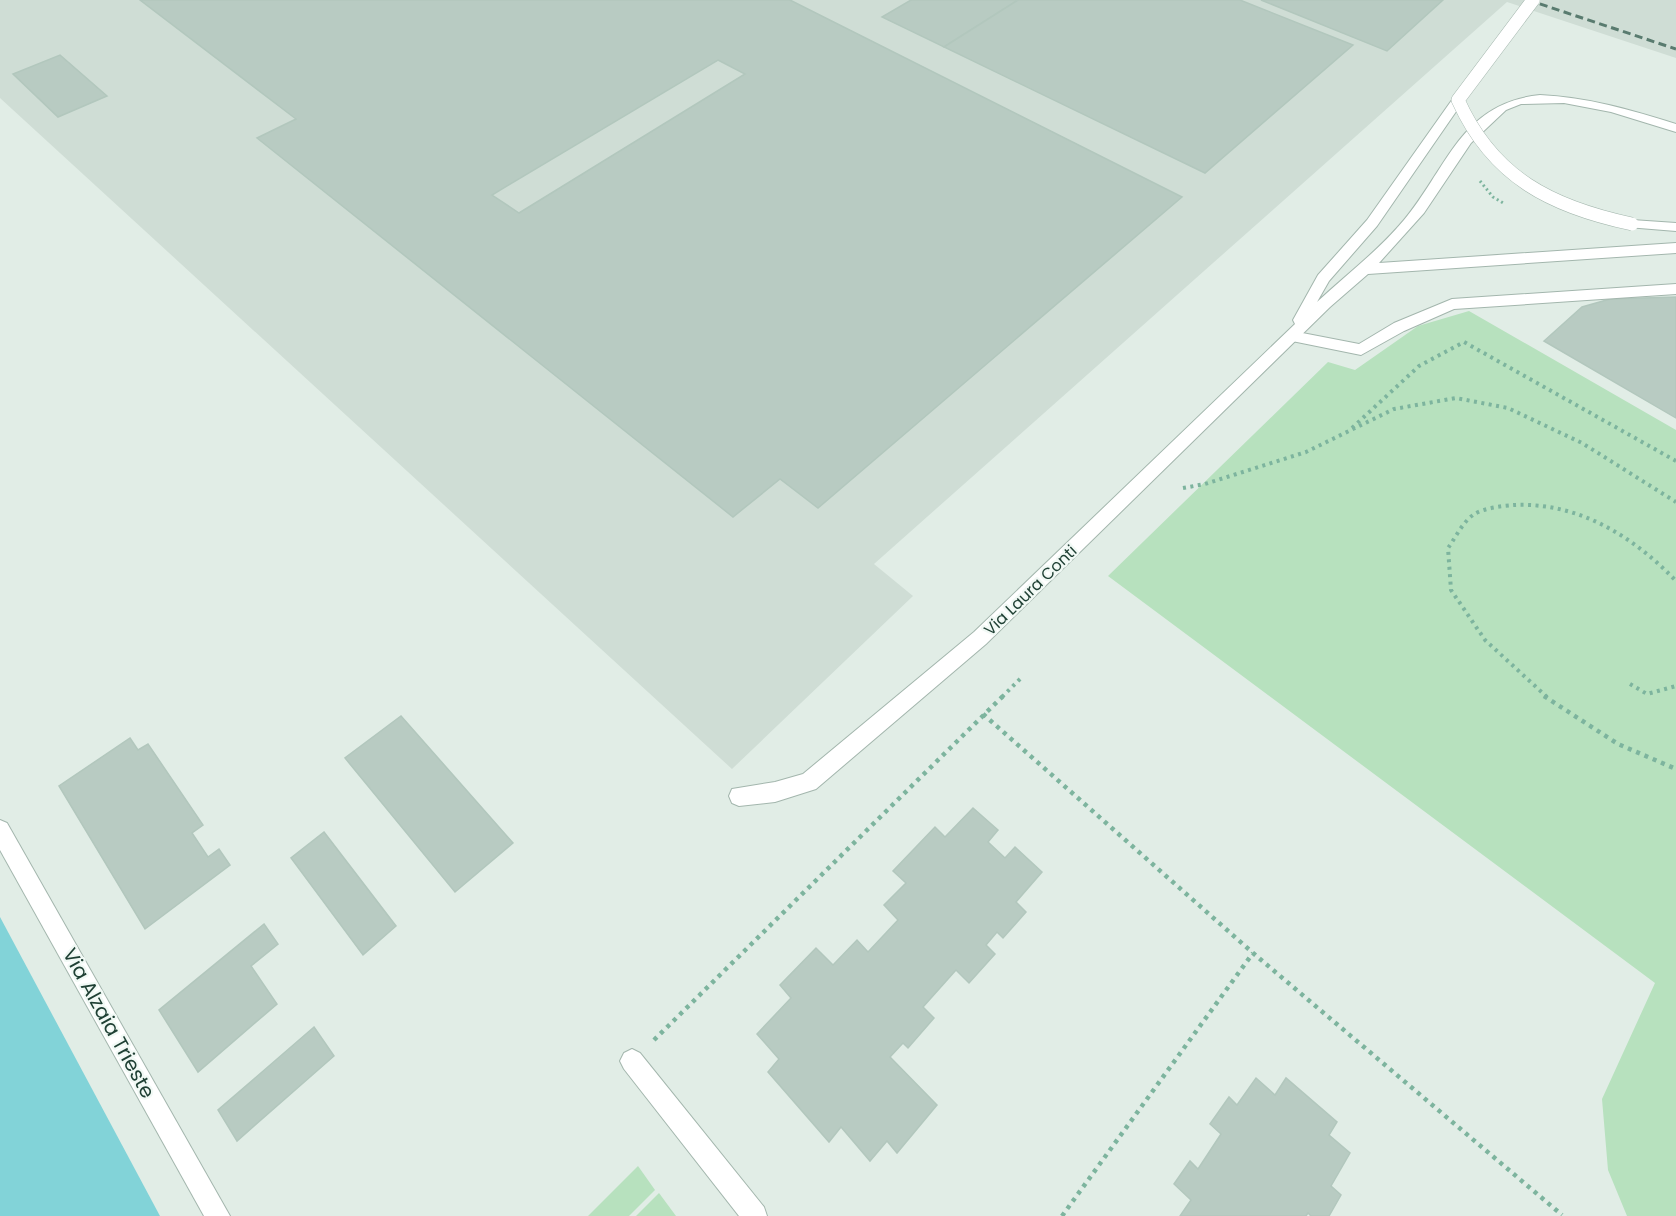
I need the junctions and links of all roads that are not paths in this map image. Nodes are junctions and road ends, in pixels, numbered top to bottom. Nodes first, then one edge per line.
1 (1533, 0) edge
2 (1458, 100) junction
3 (1675, 128) edge
4 (1676, 224) edge
5 (1676, 248) edge
6 (1366, 269) junction
7 (1676, 289) edge
8 (1292, 336) junction
9 (739, 796) dead end
10 (0, 830) edge
11 (632, 1061) road end
12 (218, 1216) edge
13 (755, 1216) edge

1 - 2 street, bridge
2 - 4 street, bridge
2 - 8 street
3 - 6 street, Via Laura Conti
5 - 6 street
6 - 8 street, Via Laura Conti
7 - 8 street
8 - 9 street, Via Laura Conti
10 - 12 street, Via Alzaia Trieste
11 - 13 street

